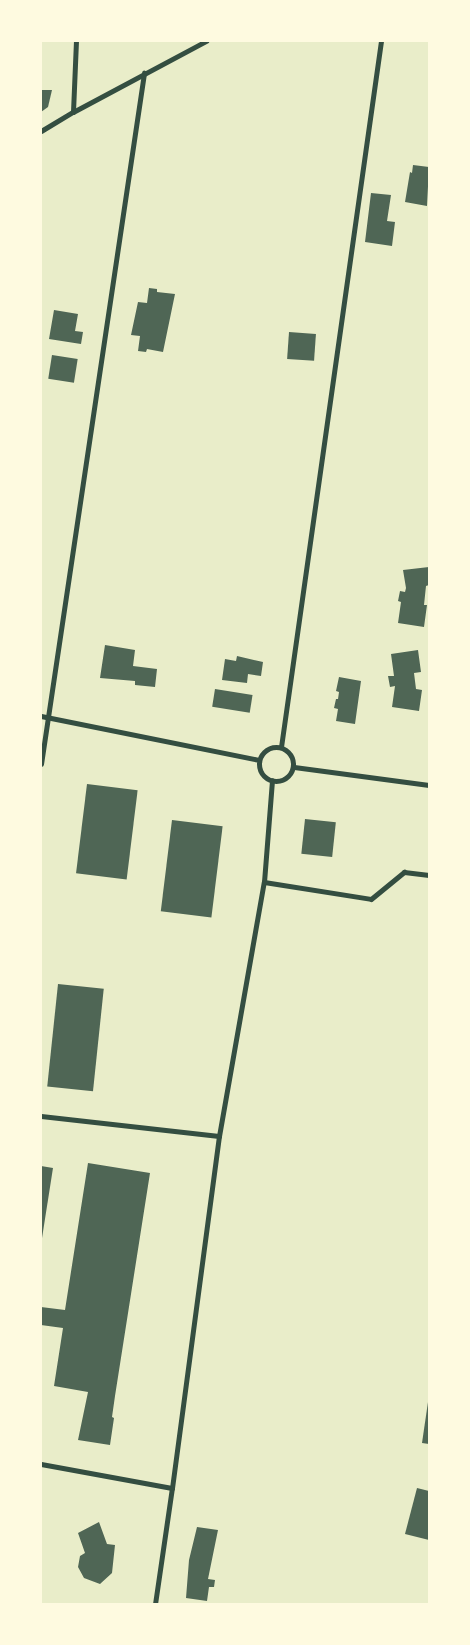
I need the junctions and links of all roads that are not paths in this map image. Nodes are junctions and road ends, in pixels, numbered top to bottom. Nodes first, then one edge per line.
1 (76, 41) edge
2 (206, 41) edge
3 (381, 41) edge
4 (144, 73) junction
5 (72, 112) junction
6 (41, 131) edge
7 (44, 716) edge
8 (281, 747) junction
9 (259, 760) junction
10 (41, 764) edge
11 (294, 767) junction
12 (272, 780) junction
13 (429, 785) edge
14 (429, 875) edge
15 (264, 882) junction
16 (41, 1116) edge
17 (219, 1136) junction
18 (41, 1464) edge
19 (172, 1488) junction
20 (155, 1604) edge

1 - 5 street
2 - 4 street
3 - 8 street
4 - 5 street
4 - 7 street
5 - 6 street
7 - 9 street
7 - 10 street
8 - 9 street
8 - 11 street
9 - 12 street
11 - 12 street
11 - 13 street
12 - 15 street
14 - 15 street
15 - 17 street
16 - 17 street
17 - 19 street
18 - 19 street
19 - 20 street

